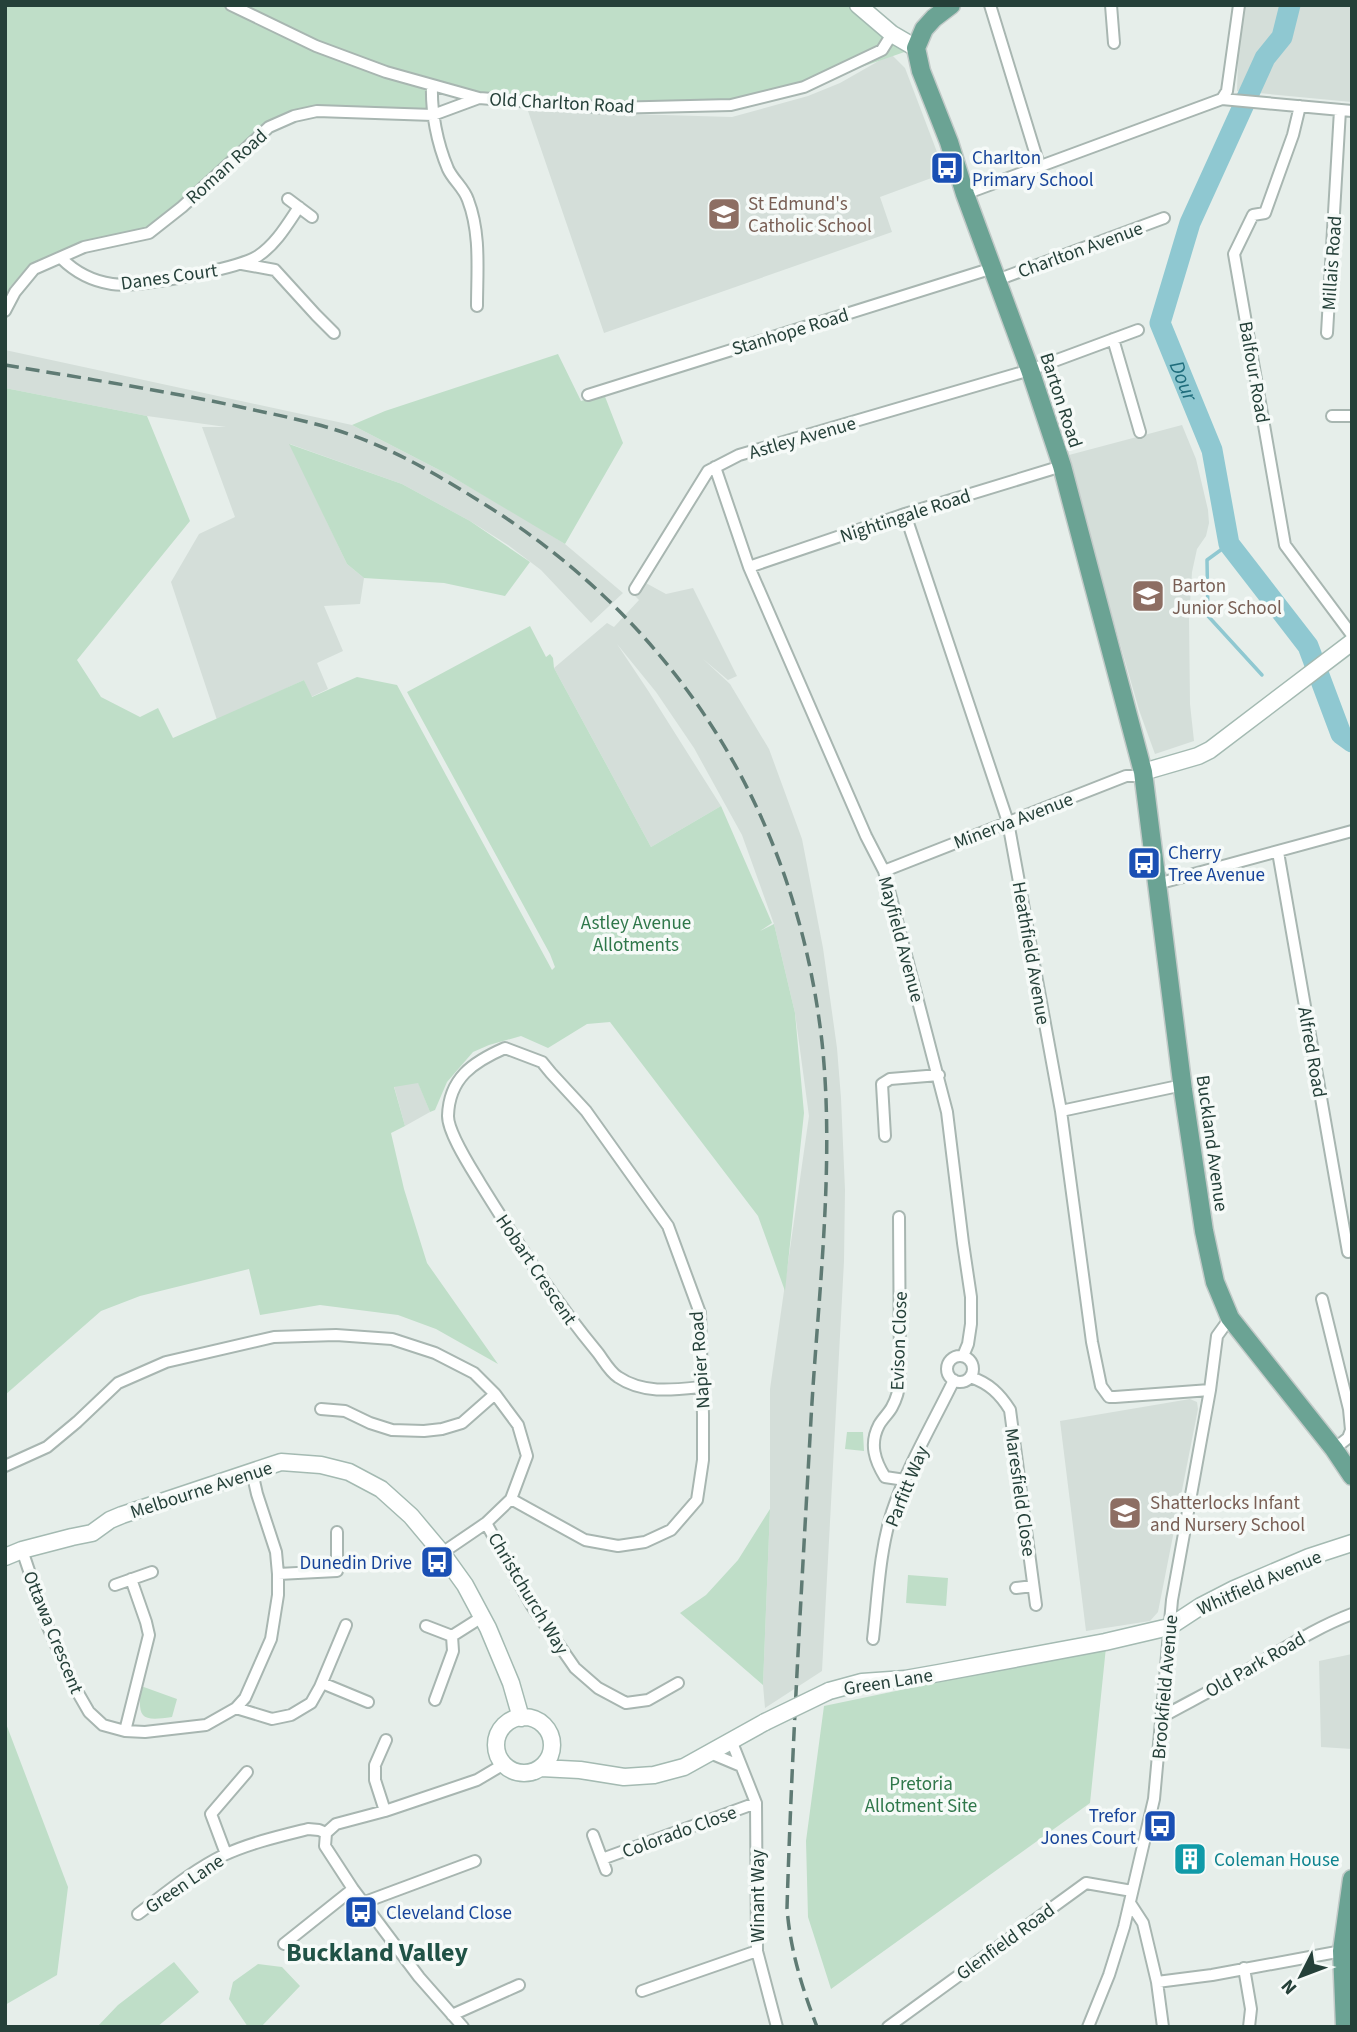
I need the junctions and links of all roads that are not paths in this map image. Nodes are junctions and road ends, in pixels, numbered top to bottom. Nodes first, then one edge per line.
1 (231, 5) edge
2 (858, 5) edge
3 (951, 5) edge
4 (990, 5) edge
5 (1111, 5) edge
6 (1239, 5) edge
7 (931, 11) edge
8 (892, 34) junction
9 (1114, 44) dead end
10 (916, 48) junction
11 (432, 85) junction
12 (479, 98) junction
13 (1222, 99) junction
14 (1300, 106) junction
15 (1346, 110) edge
16 (433, 115) junction
17 (1039, 165) junction
18 (965, 194) junction
19 (288, 199) dead end
20 (299, 207) junction
21 (312, 217) dead end
22 (1164, 218) dead end
23 (277, 239) junction
24 (61, 258) junction
25 (242, 264) junction
26 (275, 270) junction
27 (995, 274) junction
28 (477, 306) dead end
29 (5, 311) edge
30 (1138, 330) dead end
31 (334, 332) dead end
32 (1326, 333) dead end
33 (1113, 339) junction
34 (1030, 370) junction
35 (588, 395) dead end
36 (1332, 416) dead end
37 (1352, 416) edge
38 (1140, 432) dead end
39 (1062, 466) junction
40 (715, 467) junction
41 (905, 514) junction
42 (749, 567) junction
43 (635, 589) dead end
44 (1352, 635) edge
45 (1352, 642) edge
46 (1143, 772) junction
47 (1008, 822) junction
48 (1352, 831) edge
49 (1278, 852) junction
50 (884, 871) junction
51 (1157, 884) junction
52 (939, 1075) junction
53 (461, 1076) joint
54 (1183, 1085) junction
55 (1060, 1111) junction
56 (885, 1136) dead end
57 (899, 1217) dead end
58 (1349, 1252) dead end
59 (1322, 1299) dead end
60 (1230, 1318) junction
61 (963, 1356) junction
62 (970, 1377) junction
63 (954, 1380) junction
64 (701, 1387) junction
65 (1210, 1390) junction
66 (495, 1394) junction
67 (321, 1409) dead end
68 (1334, 1449) junction
69 (5, 1466) edge
70 (252, 1472) junction
71 (1352, 1476) edge
72 (905, 1480) junction
73 (511, 1499) junction
74 (486, 1523) junction
75 (337, 1532) dead end
76 (1352, 1543) edge
77 (22, 1550) junction
78 (442, 1553) junction
79 (5, 1558) edge
80 (152, 1572) dead end
81 (278, 1574) junction
82 (131, 1579) junction
83 (115, 1585) dead end
84 (1033, 1586) junction
85 (1016, 1588) dead end
86 (1036, 1605) dead end
87 (1352, 1614) edge
88 (482, 1617) junction
89 (346, 1625) dead end
90 (426, 1626) dead end
91 (1169, 1627) junction
92 (452, 1636) junction
93 (873, 1639) dead end
94 (322, 1683) junction
95 (678, 1683) dead end
96 (435, 1700) dead end
97 (368, 1702) dead end
98 (236, 1708) junction
99 (521, 1718) junction
100 (1160, 1718) junction
101 (125, 1731) junction
102 (386, 1740) dead end
103 (731, 1740) junction
104 (552, 1750) junction
105 (710, 1752) junction
106 (504, 1764) junction
107 (741, 1766) junction
108 (541, 1768) junction
109 (580, 1770) junction
110 (247, 1772) dead end
111 (756, 1803) junction
112 (385, 1811) junction
113 (326, 1833) junction
114 (593, 1835) dead end
115 (226, 1854) junction
116 (475, 1861) dead end
117 (1352, 1879) edge
118 (353, 1889) junction
119 (1131, 1897) junction
120 (365, 1902) junction
121 (138, 1914) dead end
122 (284, 1944) dead end
123 (757, 1951) junction
124 (1342, 1951) junction
125 (1244, 1968) junction
126 (1157, 1982) junction
127 (519, 1985) dead end
128 (642, 1992) dead end
129 (452, 2015) junction
130 (463, 2027) edge
131 (777, 2027) edge
132 (888, 2027) edge
133 (1088, 2027) edge
134 (1163, 2027) edge
135 (1249, 2027) edge
136 (1345, 2027) edge

1 - 11 street, Old Charlton Road
2 - 8 street
3 - 7 main road
4 - 17 street
5 - 9 street
6 - 13 street
7 - 10 main road
8 - 10 street
8 - 12 street, Old Charlton Road
10 - 18 main road, Barton Road
11 - 12 street, Old Charlton Road
11 - 16 street
12 - 16 street, Roman Road
13 - 14 street
13 - 17 street
14 - 15 street
14 - 44 street, Balfour Road
15 - 32 street, Millais Road
16 - 24 street, Roman Road
16 - 28 street
17 - 18 street
18 - 27 main road, Barton Road
19 - 20 street
20 - 21 street
20 - 23 street, Danes Court
22 - 27 street, Charlton Avenue
23 - 25 street, Danes Court
23 - 26 street
24 - 25 street, Danes Court
24 - 29 street, Roman Road
25 - 26 street, Danes Court
26 - 31 street
27 - 34 main road, Barton Road
27 - 35 street, Stanhope Road
30 - 33 street, Astley Avenue
33 - 34 street, Astley Avenue
33 - 38 street
34 - 39 main road, Barton Road
34 - 40 street, Astley Avenue
36 - 37 street
39 - 41 street, Nightingale Road
39 - 46 main road, Barton Road
40 - 42 street, Mayfield Avenue
40 - 43 street, Astley Avenue
41 - 42 street, Nightingale Road
41 - 47 street, Heathfield Avenue
42 - 50 street, Mayfield Avenue
45 - 46 street
46 - 47 street, Minerva Avenue
46 - 51 main road, Buckland Avenue
47 - 50 street, Minerva Avenue
47 - 55 street, Heathfield Avenue
48 - 49 street
49 - 51 street
49 - 58 street, Alfred Road
50 - 52 street, Mayfield Avenue
51 - 54 main road, Buckland Avenue
52 - 56 street
52 - 61 street, Mayfield Avenue
53 - 64 street, Hobart Crescent
53 - 64 street, Napier Road
54 - 55 street
54 - 60 main road, Buckland Avenue
55 - 65 street, Heathfield Avenue
57 - 72 street, Evison Close
59 - 68 street
60 - 65 street, Brookfield Avenue
60 - 68 main road, Buckland Avenue
61 - 62 street
61 - 63 street, Mayfield Avenue
62 - 63 street
62 - 84 street, Maresfield Close
63 - 72 street, Parfitt Way
64 - 73 street, Napier Road
65 - 91 street, Brookfield Avenue
66 - 67 street
66 - 69 street
66 - 73 street
68 - 71 main road, Buckland Avenue
70 - 77 street, Melbourne Avenue
70 - 78 street, Melbourne Avenue
70 - 81 street
72 - 93 street, Parfitt Way
73 - 74 street
74 - 78 street
74 - 95 street, Christchurch Way
75 - 81 street
76 - 91 street, Whitfield Avenue
77 - 79 street, Melbourne Avenue
77 - 101 street, Ottawa Crescent
78 - 88 street, Melbourne Avenue
80 - 82 street
81 - 98 street
82 - 83 street
82 - 101 street
84 - 85 street
84 - 86 street, Maresfield Close
87 - 100 street, Old Park Road
88 - 92 street
88 - 99 street, Melbourne Avenue
89 - 94 street
90 - 92 street
91 - 100 street, Brookfield Avenue
91 - 103 street, Green Lane, bridge
92 - 96 street
94 - 97 street
94 - 98 street
98 - 101 street
99 - 104 street
99 - 106 street
100 - 119 street, Brookfield Avenue
102 - 112 street
103 - 105 street, Green Lane
103 - 107 street, Winant Way
104 - 108 street
104 - 109 street, Green Lane
105 - 107 street
105 - 109 street, Green Lane
106 - 108 street
106 - 112 street, Green Lane
107 - 111 street, Winant Way
108 - 109 street, Green Lane
110 - 115 street
111 - 114 street, Colorado Close
111 - 123 street, Winant Way
112 - 113 street, Green Lane
113 - 115 street, Green Lane
113 - 118 street
115 - 121 street, Green Lane
116 - 120 street
117 - 124 main road
118 - 120 street
118 - 122 street
119 - 126 street
119 - 132 street, Glenfield Road
119 - 133 street, Brookfield Avenue
120 - 129 street
123 - 128 street
123 - 131 street, Winant Way
124 - 125 street
124 - 136 main road
125 - 126 street
125 - 135 street
126 - 134 street
127 - 129 street
129 - 130 street

